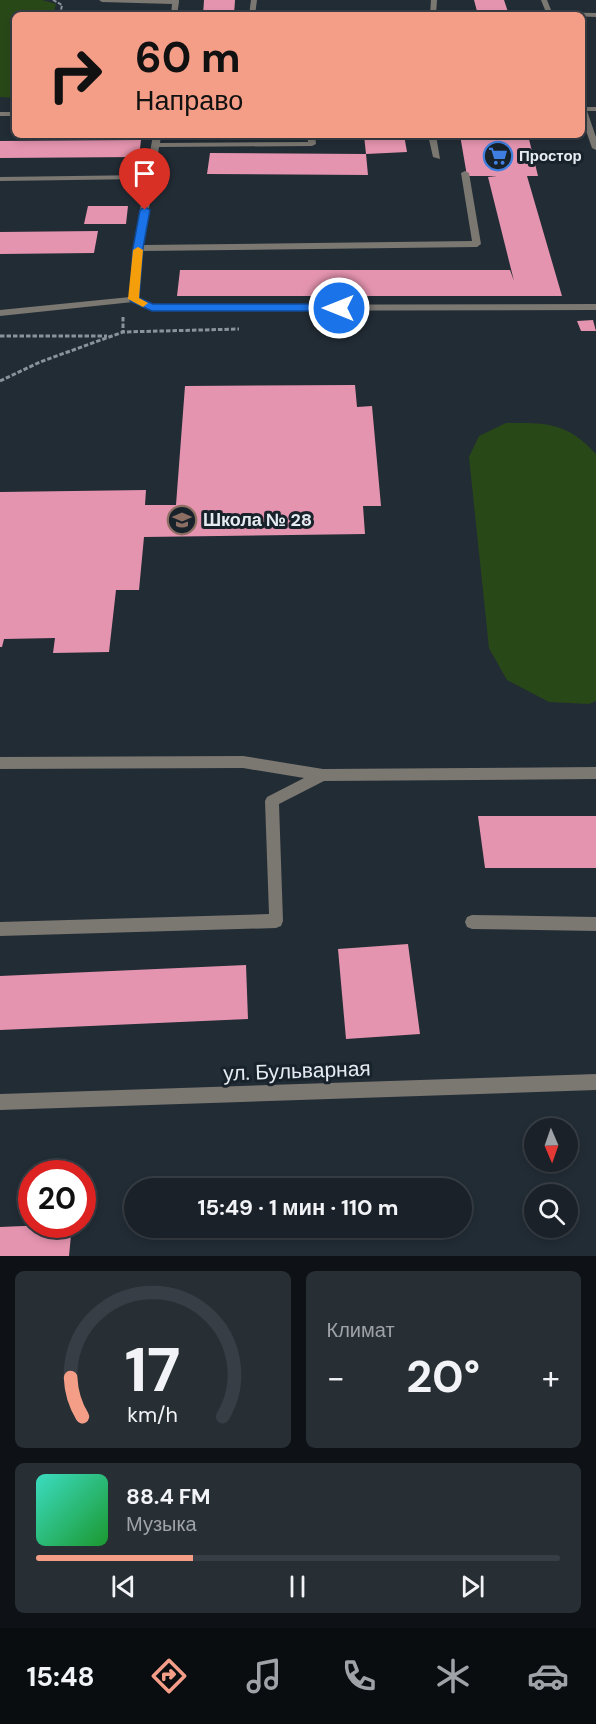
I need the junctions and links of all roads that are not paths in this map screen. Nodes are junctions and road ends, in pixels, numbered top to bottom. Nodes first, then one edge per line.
1 (102, 0) edge
2 (176, 1) edge
3 (585, 117) edge
4 (157, 138) edge
5 (311, 138) edge
6 (433, 138) edge
7 (156, 145) junction
8 (596, 148) edge
9 (437, 157) dead end
10 (465, 173) dead end
11 (150, 177) junction
12 (0, 179) edge
13 (138, 248) junction
14 (134, 299) junction
15 (596, 308) edge
16 (0, 313) edge
17 (0, 763) edge
18 (596, 773) edge
19 (323, 775) junction
20 (472, 922) dead end
21 (596, 924) edge
22 (0, 929) edge
23 (596, 1082) edge
24 (0, 1102) edge

1 - 2 street
3 - 8 street
4 - 7 street
5 - 7 street
6 - 9 street
7 - 11 street
10 - 13 street
11 - 12 street
11 - 13 street
13 - 14 street
14 - 15 street
14 - 16 street
17 - 19 street
18 - 19 street
19 - 22 street
20 - 21 street
23 - 24 street, ул. Бульварная

